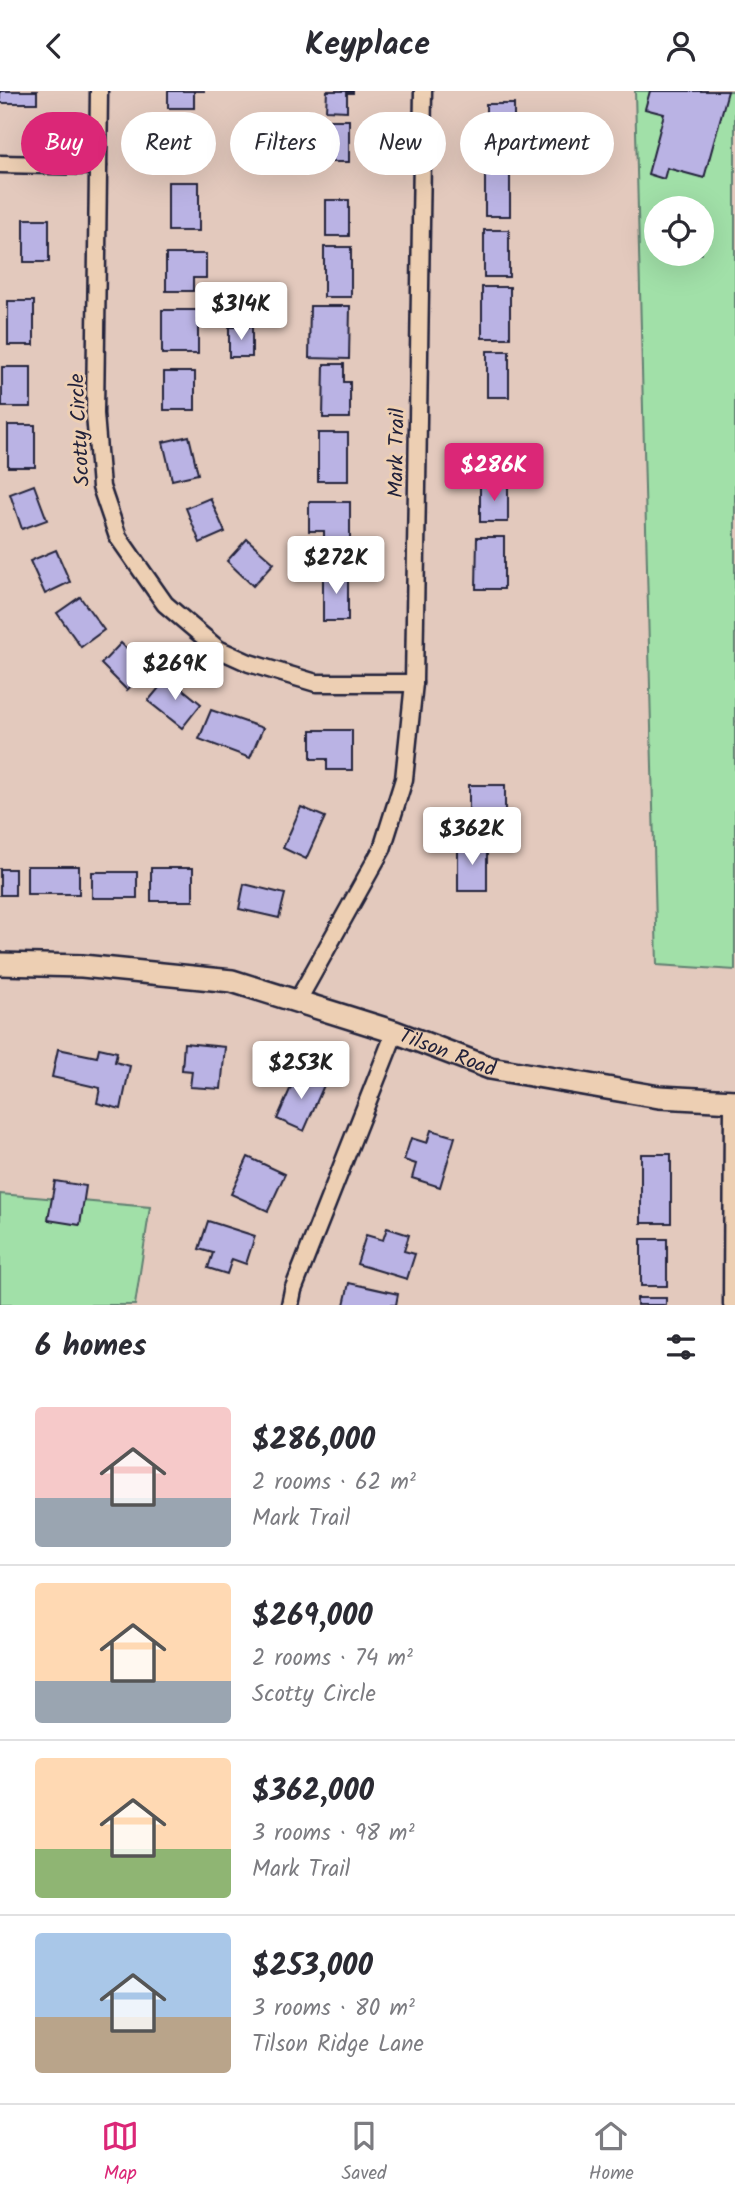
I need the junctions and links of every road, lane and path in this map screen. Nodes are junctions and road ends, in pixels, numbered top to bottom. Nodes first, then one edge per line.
1 (99, 91) edge
2 (423, 91) edge
3 (99, 112) edge
4 (0, 164) edge
5 (21, 164) edge
6 (98, 175) edge
7 (414, 684) junction
8 (0, 964) edge
9 (298, 1000) junction
10 (396, 1032) junction
11 (734, 1101) edge
12 (290, 1305) edge
13 (732, 1305) edge

1 - 3 street, Scotty Circle
2 - 7 street, Mark Trail
4 - 5 street
6 - 7 street, Scotty Circle
7 - 9 street, Mark Trail
8 - 9 street, Tilson Road
9 - 10 street, Tilson Road
10 - 11 street, Tilson Road
10 - 12 street
11 - 13 street

